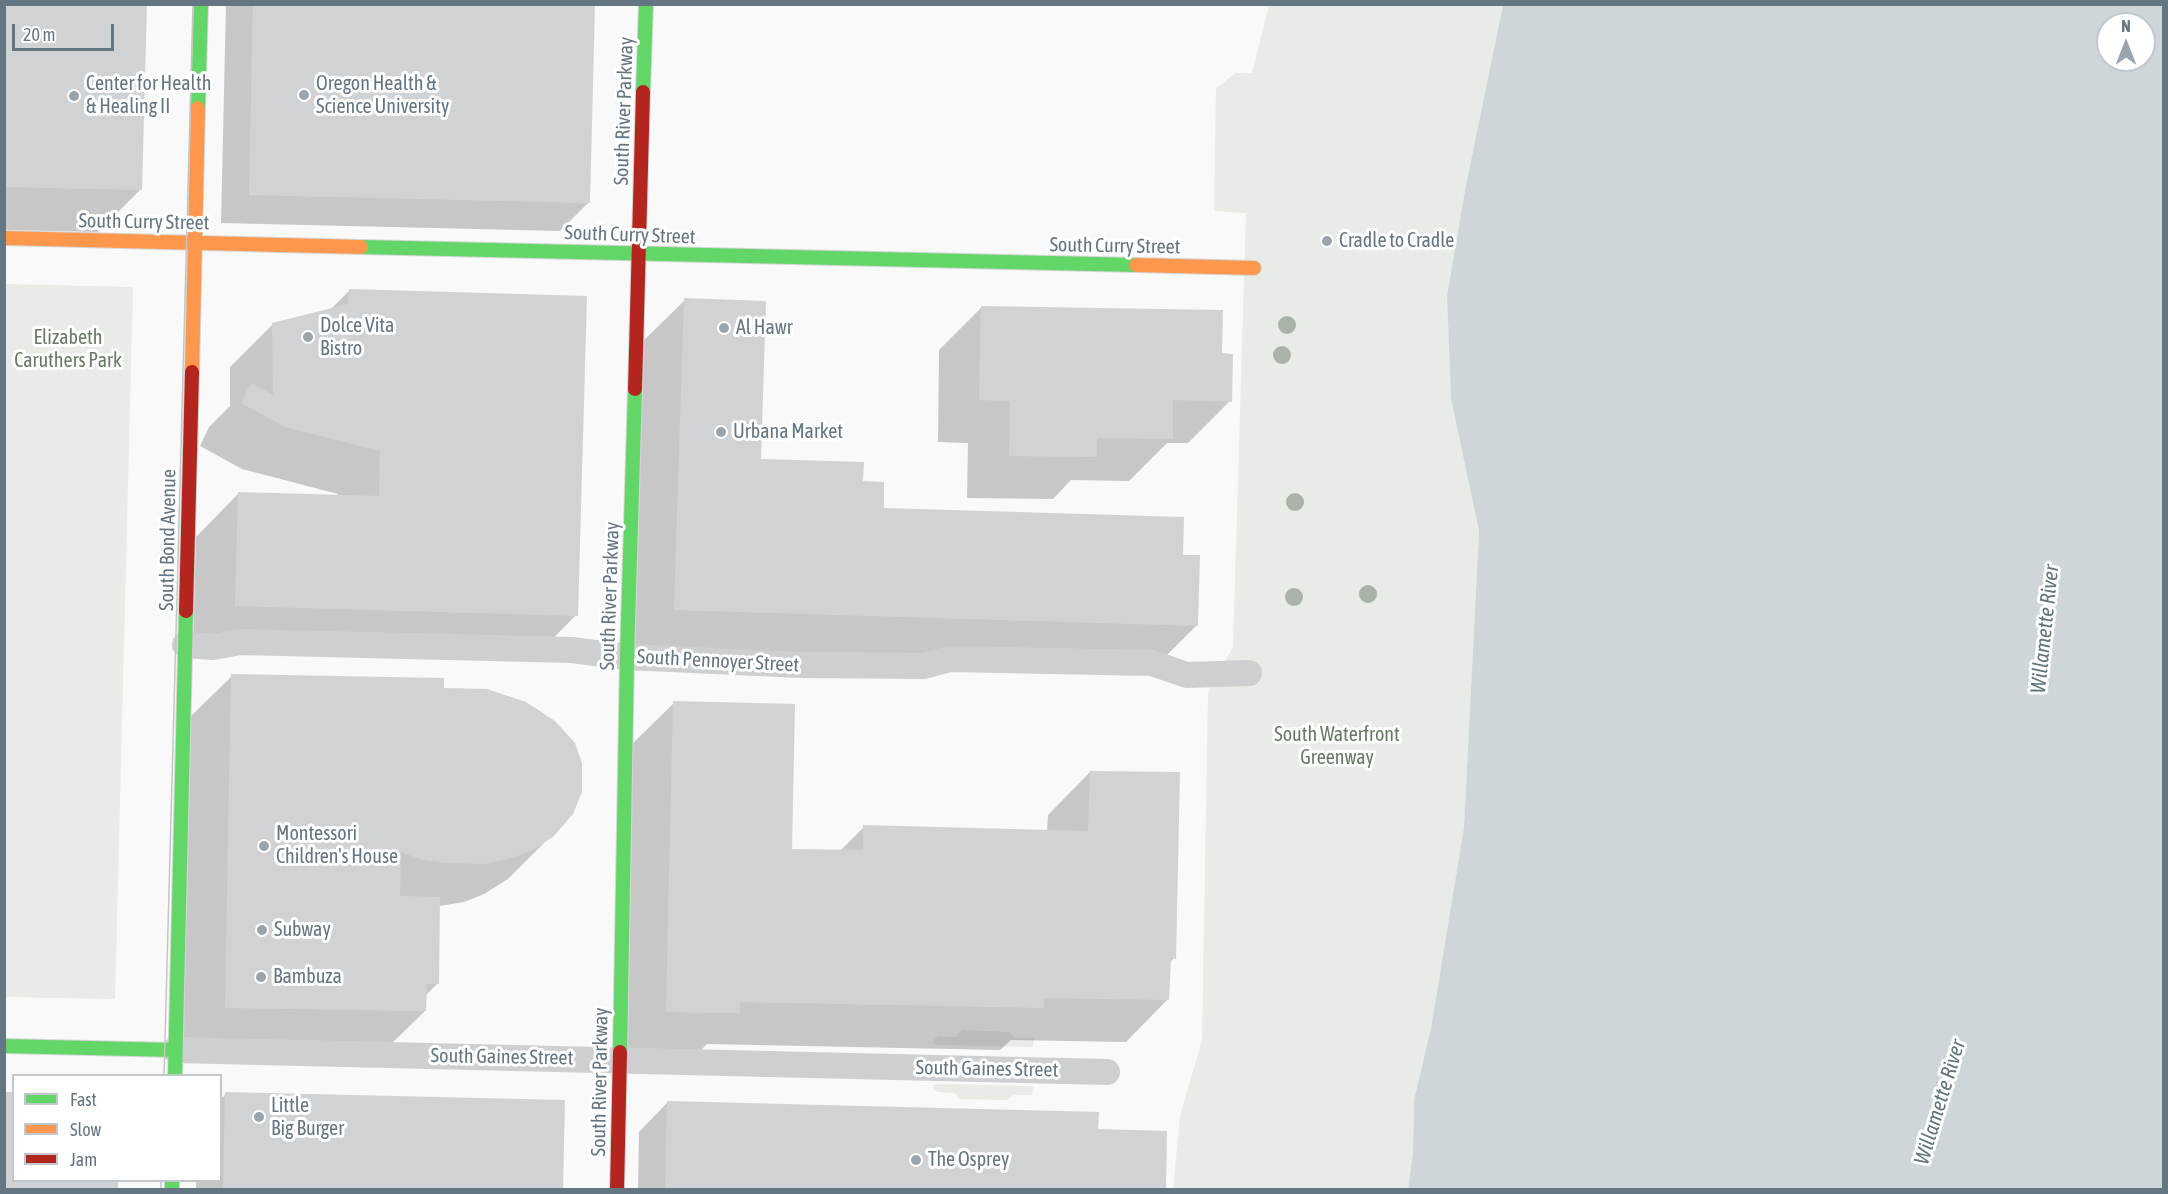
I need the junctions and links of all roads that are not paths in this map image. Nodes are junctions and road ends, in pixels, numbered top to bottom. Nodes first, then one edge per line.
1 (201, 4) edge
2 (646, 4) edge
3 (4, 238) edge
4 (195, 243) junction
5 (639, 255) junction
6 (1254, 268) dead end
7 (185, 645) junction
8 (627, 657) junction
9 (1249, 673) dead end
10 (4, 1046) edge
11 (175, 1050) junction
12 (620, 1060) junction
13 (1107, 1072) dead end
14 (175, 1074) edge
15 (617, 1190) edge

1 - 4 street, South Bond Avenue
2 - 5 street, South River Parkway
3 - 4 street, South Curry Street
4 - 5 street, South Curry Street
4 - 7 street, South Bond Avenue
5 - 6 street, South Curry Street
5 - 8 street, South River Parkway
7 - 8 street, South Pennoyer Street
7 - 11 street, South Bond Avenue
8 - 9 street, South Pennoyer Street
8 - 12 street, South River Parkway
10 - 11 street, South Gaines Street
11 - 12 street, South Gaines Street
11 - 14 street, South Bond Avenue
12 - 13 street, South Gaines Street
12 - 15 street, South River Parkway

